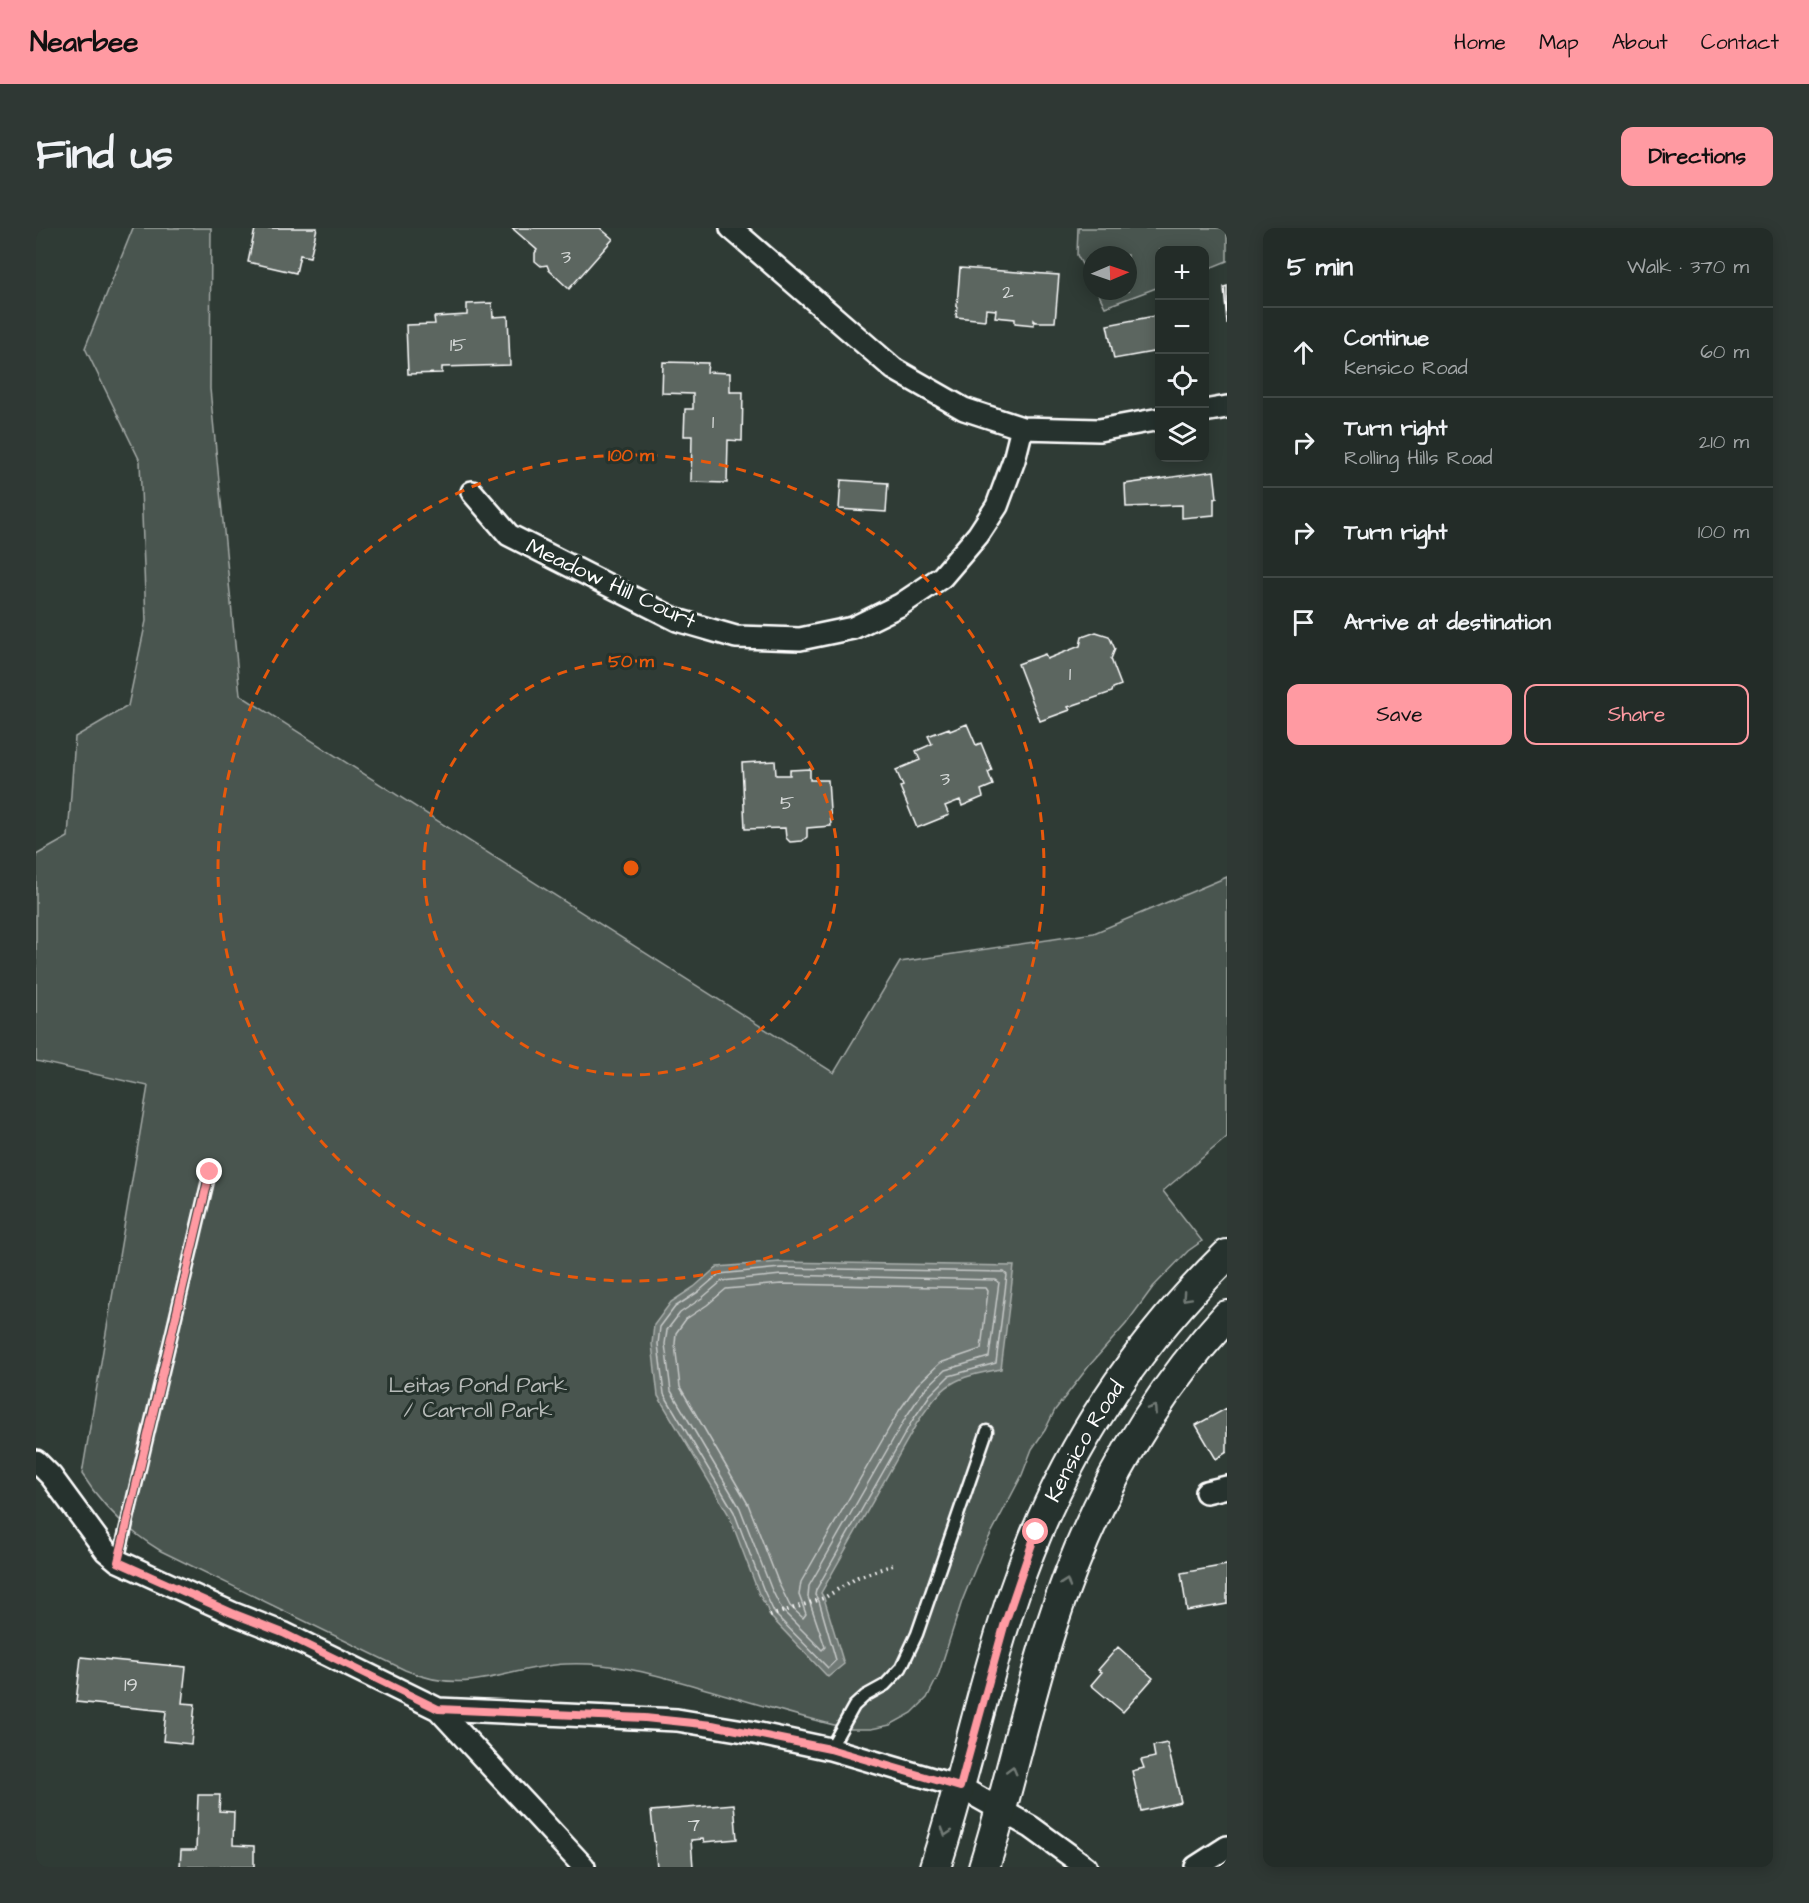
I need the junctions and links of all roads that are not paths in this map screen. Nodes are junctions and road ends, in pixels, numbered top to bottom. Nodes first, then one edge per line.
1 (731, 228) edge
2 (1227, 407) edge
3 (1209, 410) edge
4 (1155, 420) edge
5 (1022, 428) junction
6 (472, 492) dead end
7 (210, 1172) dead end
8 (1227, 1255) edge
9 (1227, 1316) edge
10 (987, 1431) dead end
11 (36, 1461) edge
12 (1227, 1487) edge
13 (1206, 1491) dead end
14 (118, 1562) junction
15 (438, 1709) junction
16 (830, 1749) junction
17 (981, 1798) junction
18 (1227, 1846) edge
19 (584, 1867) edge
20 (935, 1867) edge
21 (984, 1867) edge
22 (1086, 1867) edge
23 (1196, 1867) edge

1 - 5 street
2 - 3 street
4 - 5 street
5 - 6 street, Meadow Hill Court
7 - 14 lane
8 -> 17 street, Kensico Road
17 -> 9 street, Kensico Road
10 - 16 lane
11 - 14 street
12 - 13 street
14 - 15 street
15 - 16 street
15 - 19 street
16 - 17 street
17 -> 20 street, Kensico Road
17 - 21 street, Kensico Road
17 - 22 street
18 - 23 street

